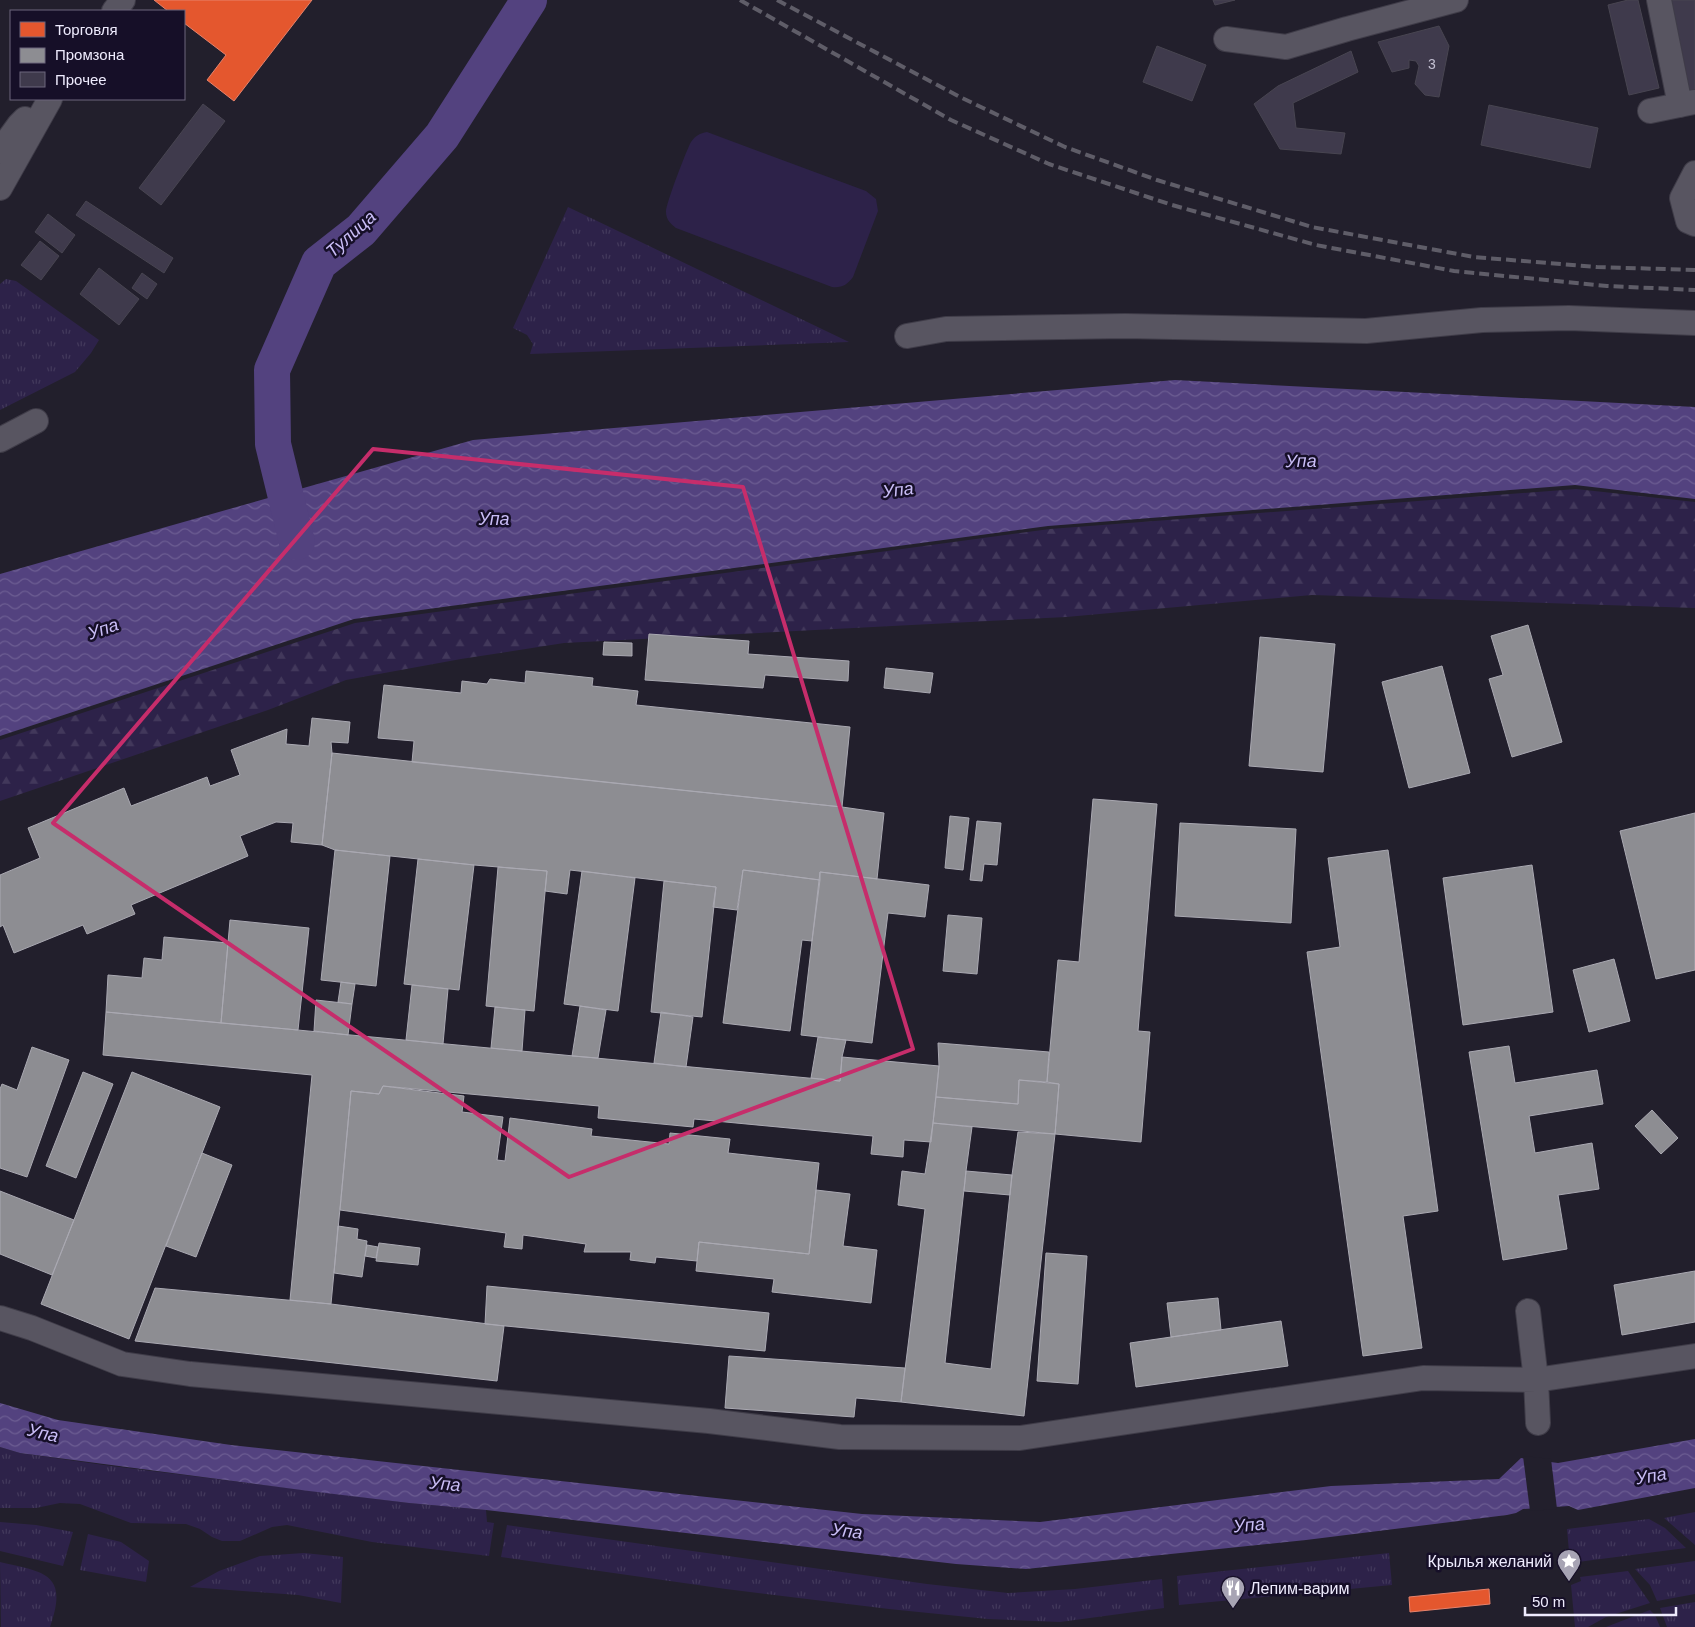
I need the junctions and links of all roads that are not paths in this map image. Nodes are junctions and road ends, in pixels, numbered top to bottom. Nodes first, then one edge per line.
1 (123, 0) edge
2 (1456, 0) edge
3 (1659, 0) edge
4 (115, 10) edge
5 (1226, 39) dead end
6 (47, 100) edge
7 (47, 100) edge
8 (1688, 103) edge
9 (1650, 111) dead end
10 (0, 151) edge
11 (1695, 173) edge
12 (0, 188) edge
13 (1695, 224) edge
14 (1695, 323) edge
15 (907, 336) dead end
16 (36, 421) dead end
17 (0, 440) edge
18 (1528, 1311) dead end
19 (0, 1318) edge
20 (1695, 1356) edge
21 (1536, 1380) junction
22 (1538, 1423) dead end

1 - 4 lane
2 - 5 lane
3 - 8 lane
6 - 10 lane
7 - 12 lane
8 - 9 lane
11 - 13 lane
14 - 15 lane
16 - 17 lane
18 - 21 lane
19 - 21 lane
20 - 21 lane
21 - 22 lane

